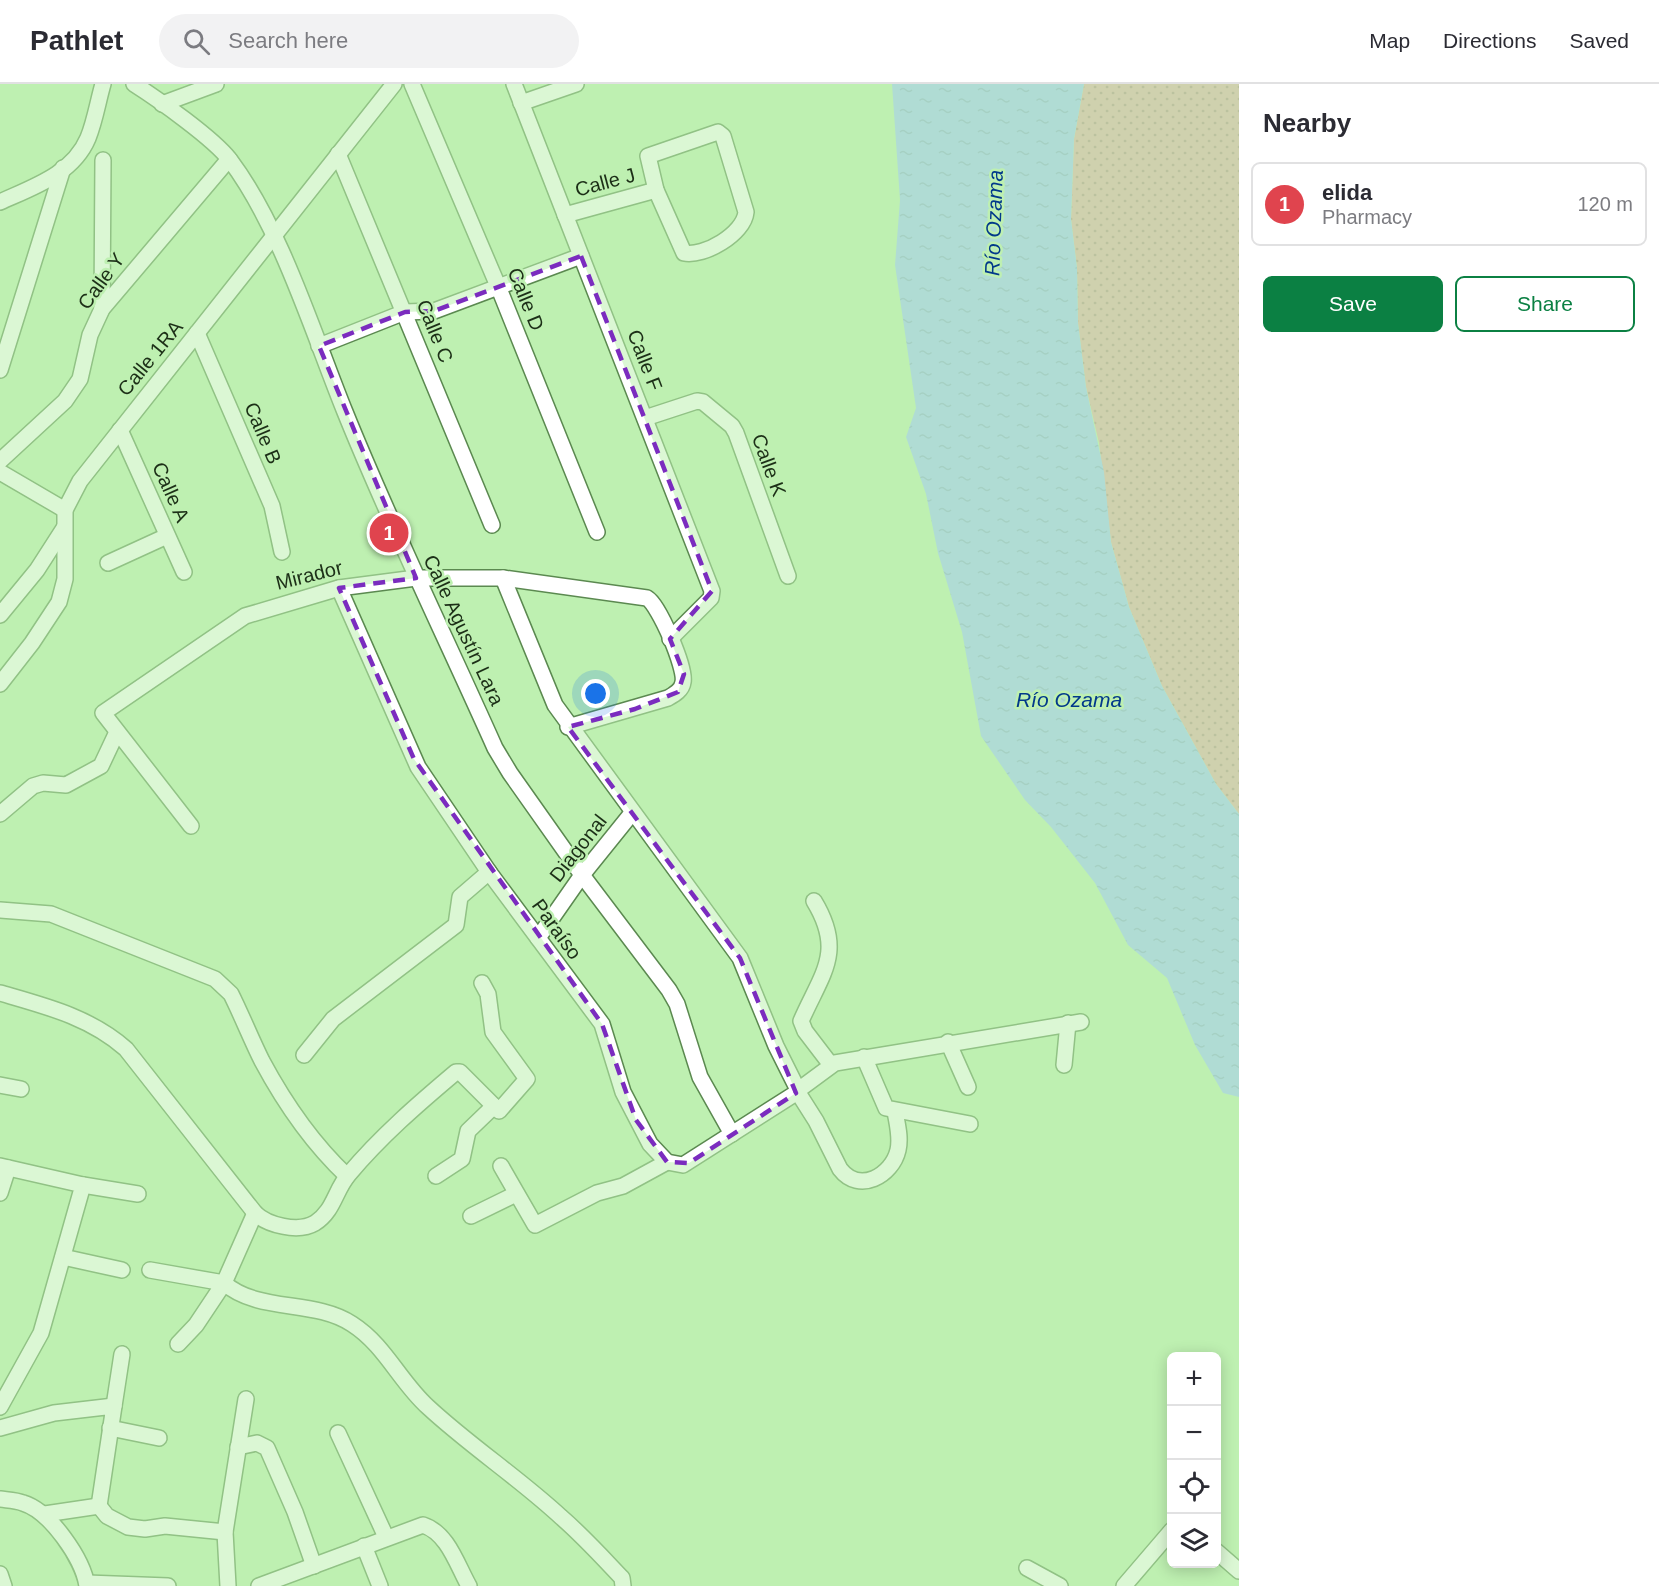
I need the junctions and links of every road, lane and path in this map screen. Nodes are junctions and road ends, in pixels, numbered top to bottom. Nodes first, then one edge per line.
1 (103, 84) edge
2 (134, 84) edge
3 (216, 84) edge
4 (394, 84) edge
5 (411, 84) edge
6 (576, 84) edge
7 (518, 90) edge
8 (162, 104) junction
9 (338, 154) junction
10 (229, 159) junction
11 (103, 160) dead end
12 (63, 168) junction
13 (656, 190) junction
14 (0, 202) edge
15 (565, 215) junction
16 (273, 237) junction
17 (581, 256) junction
18 (498, 286) junction
19 (102, 309) junction
20 (405, 312) junction
21 (197, 333) junction
22 (320, 346) junction
23 (0, 370) edge
24 (645, 418) junction
25 (120, 430) junction
26 (0, 460) edge
27 (0, 472) edge
28 (65, 510) junction
29 (492, 525) dead end
30 (64, 528) junction
31 (597, 532) dead end
32 (168, 536) junction
33 (282, 552) dead end
34 (108, 563) dead end
35 (184, 572) dead end
36 (788, 576) dead end
37 (416, 578) junction
38 (503, 579) junction
39 (339, 588) junction
40 (0, 615) edge
41 (670, 639) junction
42 (0, 684) edge
43 (568, 727) junction
44 (117, 732) junction
45 (632, 813) junction
46 (0, 814) edge
47 (191, 826) dead end
48 (489, 872) junction
49 (582, 875) junction
50 (814, 901) dead end
51 (0, 910) edge
52 (538, 938) junction
53 (482, 983) dead end
54 (0, 993) edge
55 (948, 1042) junction
56 (304, 1055) dead end
57 (864, 1057) junction
58 (831, 1065) junction
59 (1064, 1065) dead end
60 (0, 1085) edge
61 (968, 1087) dead end
62 (21, 1089) dead end
63 (796, 1092) junction
64 (494, 1106) junction
65 (895, 1111) junction
66 (970, 1124) dead end
67 (732, 1134) junction
68 (667, 1162) junction
69 (501, 1166) dead end
70 (4, 1167) edge
71 (347, 1176) junction
72 (436, 1176) dead end
73 (83, 1185) junction
74 (0, 1193) edge
75 (138, 1194) dead end
76 (516, 1194) junction
77 (255, 1213) junction
78 (471, 1216) dead end
79 (63, 1257) junction
80 (150, 1269) dead end
81 (122, 1270) dead end
82 (224, 1282) junction
83 (178, 1344) dead end
84 (122, 1354) dead end
85 (246, 1399) dead end
86 (114, 1406) junction
87 (0, 1407) edge
88 (0, 1428) edge
89 (110, 1428) junction
90 (338, 1433) dead end
91 (159, 1438) dead end
92 (238, 1447) junction
93 (0, 1499) edge
94 (99, 1506) junction
95 (45, 1514) junction
96 (225, 1532) junction
97 (1167, 1536) edge
98 (386, 1537) junction
99 (364, 1546) junction
100 (1221, 1555) edge
101 (314, 1566) junction
102 (1027, 1568) dead end
103 (1239, 1571) edge
104 (0, 1574) edge
105 (87, 1584) edge
106 (4, 1586) edge
107 (168, 1586) edge
108 (228, 1586) edge
109 (259, 1586) edge
110 (380, 1586) edge
111 (469, 1586) edge
112 (623, 1586) edge
113 (1060, 1586) edge
114 (1124, 1586) edge

1 - 12 street
2 - 8 street, Calle Agustín Lara
3 - 8 street
4 - 9 street, Calle 1RA
5 - 18 street, Calle D
6 - 7 street
7 - 15 street, Calle F
8 - 10 street, Calle Agustín Lara
9 - 16 street, Calle 1RA
9 - 20 street, Calle C
10 - 16 street, Calle Agustín Lara
10 - 19 street, Calle Y
11 - 19 street
12 - 14 street
12 - 23 street
13 - 13 street
13 - 15 street, Calle J
15 - 17 street, Calle F
16 - 21 street, Calle 1RA
16 - 22 street, Calle Agustín Lara
17 - 18 street
17 - 24 street, Calle F
18 - 20 street
18 - 31 street, Calle D
19 - 26 street, Calle Y
20 - 22 street
20 - 29 street, Calle C
21 - 25 street, Calle 1RA
21 - 33 street, Calle B
22 - 37 street, Calle Agustín Lara
24 - 36 street, Calle K
24 - 41 street, Calle F
25 - 28 street, Calle 1RA
25 - 32 street, Calle A
27 - 28 street
28 - 30 street, Calle 1RA
30 - 40 street
30 - 42 street, Calle 1RA
32 - 34 street
32 - 35 street, Calle A
37 - 38 street, Mirador
37 - 39 street, Mirador
37 - 49 street, Calle Agustín Lara
38 - 41 street, Mirador
38 - 43 street
39 - 44 street, Mirador
39 - 48 street, Paraíso
41 - 43 street, Mirador
43 - 45 street
44 - 46 street
44 - 47 street
45 - 49 street, Diagonal
45 - 63 street
48 - 52 street, Paraíso
48 - 56 street
49 - 52 street, Diagonal
49 - 67 street, Calle Agustín Lara
50 - 58 street
51 - 71 street
52 - 68 street, Paraíso
53 - 64 street
54 - 77 street
55 - 57 street
55 - 59 street
55 - 61 street
57 - 58 street
57 - 65 street
58 - 63 street
60 - 62 street
63 - 65 street
63 - 67 street
64 - 71 street
64 - 72 street
65 - 66 street
67 - 68 street
68 - 76 street
69 - 76 street
70 - 73 street
70 - 74 street
71 - 77 street
73 - 75 street
73 - 79 street
76 - 78 street
77 - 82 street
79 - 81 street
79 - 87 street
80 - 82 street
82 - 83 street
82 - 112 street
84 - 86 street
85 - 92 street
86 - 88 street
86 - 89 street
89 - 91 street
89 - 94 street
90 - 98 street
92 - 96 street
92 - 101 street
93 - 95 street
94 - 95 street
94 - 96 street
95 - 105 street
96 - 108 street
97 - 114 street
98 - 99 street
98 - 111 street
99 - 101 street
99 - 110 street
100 - 103 street
101 - 109 street
102 - 113 street
104 - 106 street
105 - 107 street

